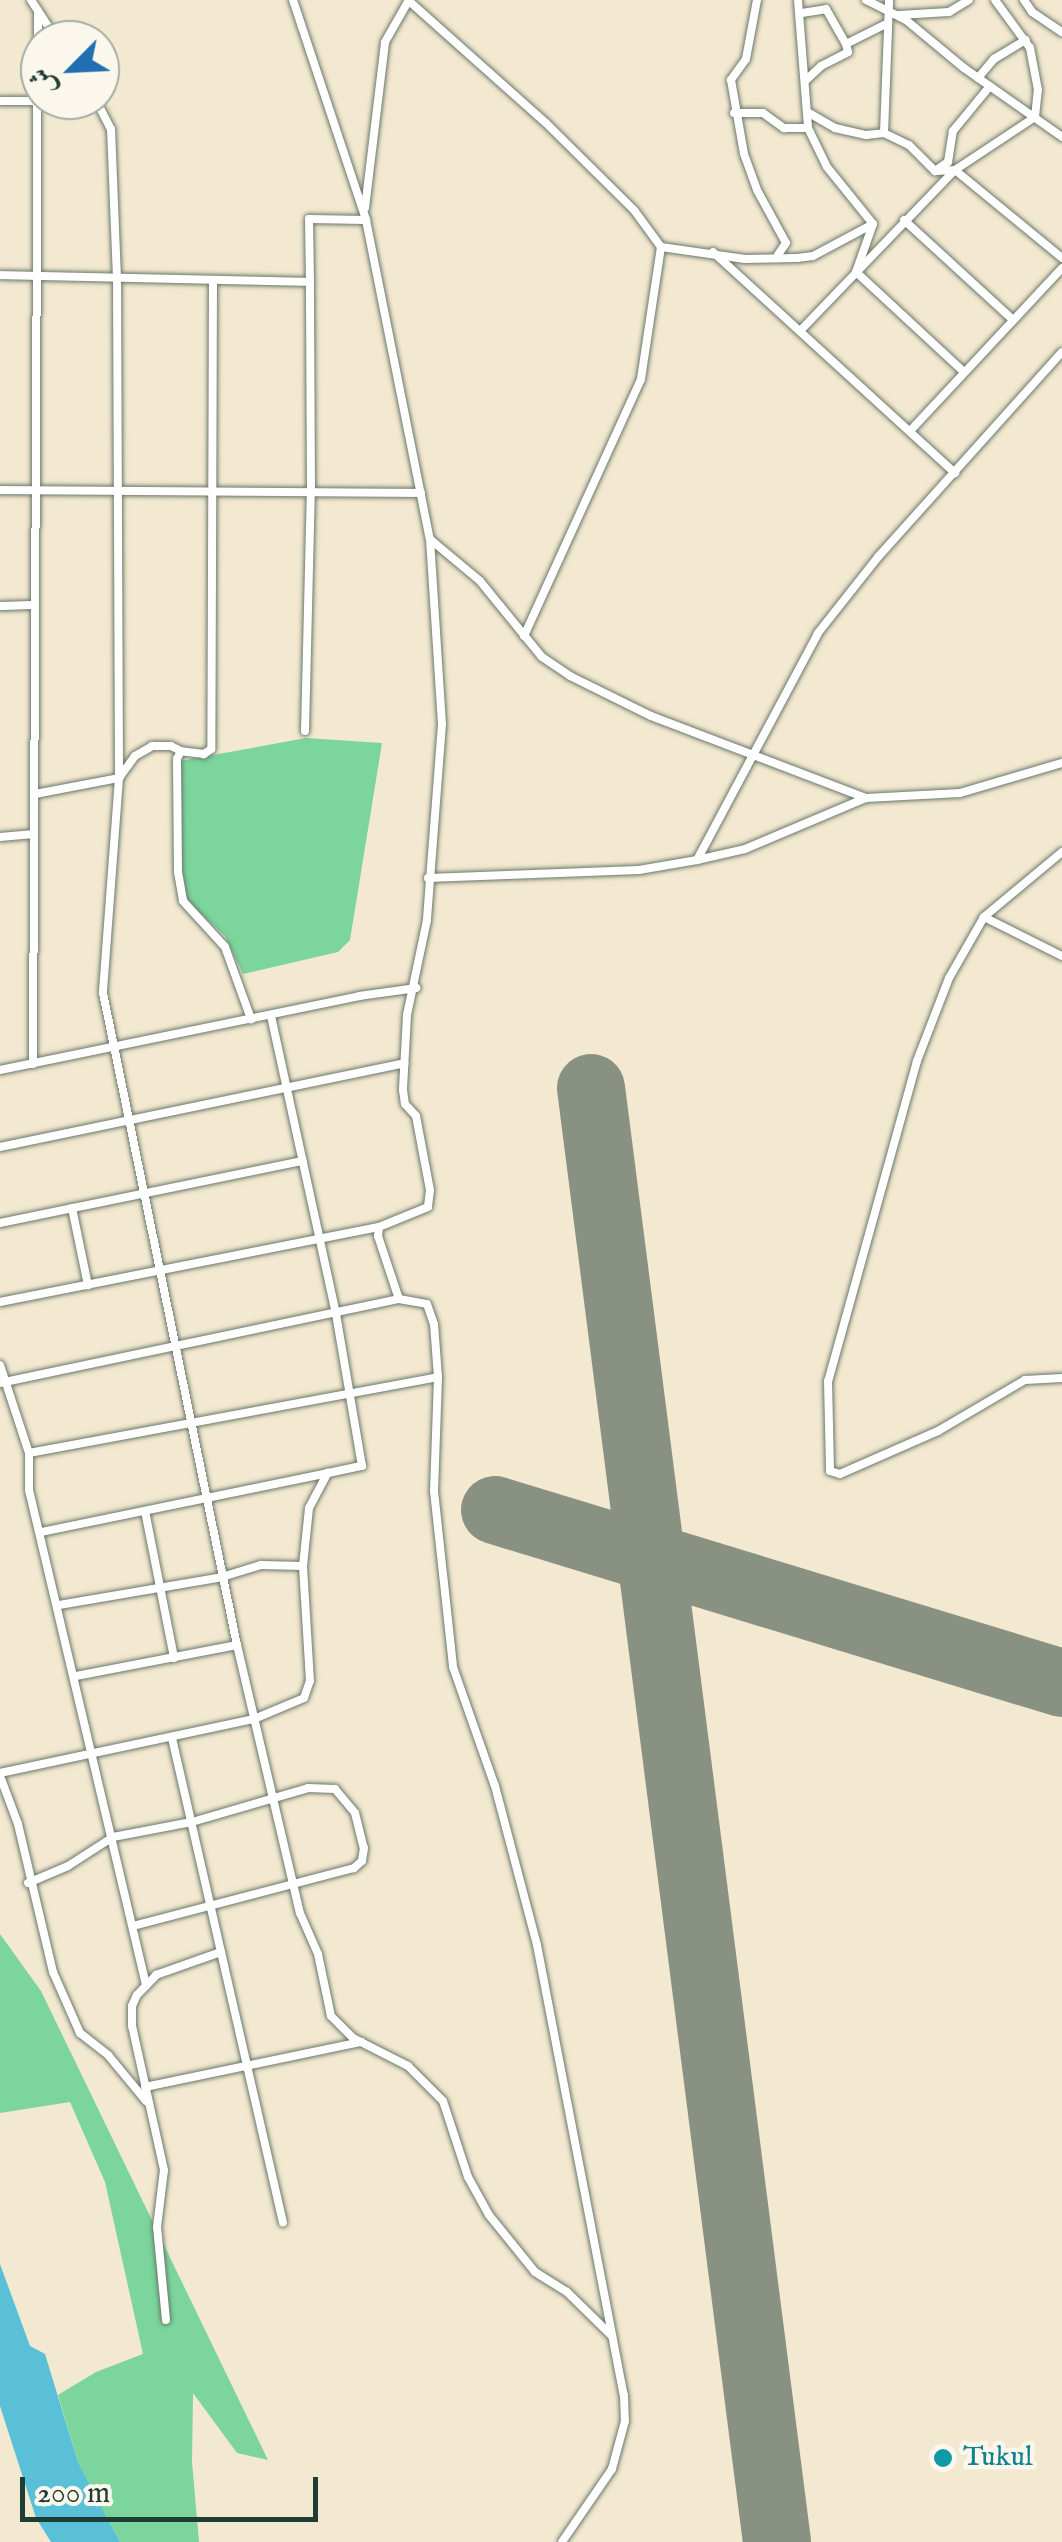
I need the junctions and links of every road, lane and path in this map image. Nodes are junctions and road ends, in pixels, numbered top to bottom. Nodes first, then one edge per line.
1 (31, 0) edge
2 (409, 0) edge
3 (757, 0) edge
4 (798, 0) edge
5 (866, 0) edge
6 (889, 0) edge
7 (969, 0) edge
8 (995, 0) edge
9 (1024, 0) edge
10 (298, 2) edge
11 (38, 11) junction
12 (1032, 12) junction
13 (802, 13) junction
14 (894, 13) junction
15 (1012, 18) junction
16 (38, 20) edge
17 (44, 20) edge
18 (888, 23) junction
19 (1062, 32) edge
20 (1026, 40) junction
21 (846, 44) junction
22 (978, 78) junction
23 (805, 81) junction
24 (990, 86) junction
25 (734, 113) junction
26 (809, 113) junction
27 (1035, 118) junction
28 (38, 120) edge
29 (106, 120) edge
30 (808, 128) junction
31 (884, 133) junction
32 (1061, 135) edge
33 (955, 170) junction
34 (935, 171) junction
35 (365, 217) junction
36 (904, 220) junction
37 (873, 224) junction
38 (661, 247) junction
39 (713, 252) junction
40 (778, 255) junction
41 (1062, 258) edge
42 (1062, 268) edge
43 (856, 272) junction
44 (0, 275) edge
45 (35, 275) junction
46 (118, 276) junction
47 (213, 280) junction
48 (310, 282) junction
49 (1014, 320) junction
50 (800, 330) junction
51 (1062, 352) edge
52 (964, 372) junction
53 (910, 431) junction
54 (956, 473) junction
55 (0, 490) edge
56 (34, 490) junction
57 (117, 491) junction
58 (212, 491) junction
59 (311, 491) junction
60 (420, 493) junction
61 (430, 539) junction
62 (0, 606) edge
63 (34, 606) junction
64 (524, 636) junction
65 (305, 730) dead end
66 (181, 751) junction
67 (752, 756) junction
68 (1062, 763) edge
69 (119, 778) junction
70 (34, 794) junction
71 (866, 798) junction
72 (34, 834) junction
73 (0, 838) edge
74 (1062, 852) edge
75 (697, 860) junction
76 (428, 878) junction
77 (984, 916) junction
78 (1062, 956) edge
79 (416, 988) junction
80 (271, 1015) junction
81 (251, 1020) junction
82 (112, 1050) junction
83 (404, 1062) junction
84 (33, 1064) junction
85 (0, 1070) edge
86 (288, 1090) junction
87 (127, 1120) junction
88 (0, 1147) edge
89 (304, 1162) junction
90 (142, 1193) junction
91 (72, 1208) junction
92 (0, 1223) edge
93 (379, 1227) junction
94 (319, 1237) junction
95 (159, 1271) junction
96 (88, 1285) junction
97 (399, 1298) junction
98 (0, 1302) edge
99 (336, 1314) junction
100 (176, 1346) junction
101 (0, 1365) edge
102 (438, 1376) junction
103 (1062, 1378) edge
104 (4, 1382) edge
105 (347, 1394) junction
106 (190, 1421) junction
107 (29, 1452) junction
108 (328, 1472) junction
109 (206, 1499) junction
110 (146, 1511) junction
111 (40, 1532) junction
112 (303, 1566) junction
113 (222, 1577) junction
114 (160, 1585) junction
115 (59, 1605) junction
116 (237, 1645) junction
117 (174, 1658) junction
118 (76, 1676) junction
119 (254, 1719) junction
120 (172, 1738) junction
121 (92, 1750) junction
122 (0, 1775) edge
123 (273, 1798) junction
124 (192, 1822) junction
125 (113, 1837) junction
126 (28, 1883) junction
127 (294, 1886) junction
128 (210, 1908) junction
129 (133, 1926) junction
130 (222, 1952) junction
131 (146, 1985) junction
132 (362, 2042) junction
133 (247, 2064) junction
134 (146, 2087) junction
135 (150, 2105) junction
136 (283, 2222) dead end
137 (166, 2320) dead end
138 (612, 2336) junction
139 (562, 2542) edge

1 - 11 street
2 - 35 street
2 - 38 street
3 - 25 street
4 - 13 street
5 - 14 street
6 - 14 street
7 - 14 street
8 - 15 street
9 - 12 street
10 - 35 street
11 - 16 street
11 - 17 street
12 - 15 street
12 - 19 street
13 - 21 street
13 - 23 street
14 - 18 street
14 - 22 street
15 - 20 street
18 - 21 street
18 - 31 street
20 - 22 street
20 - 27 street
21 - 23 street
22 - 24 street
23 - 26 street
24 - 27 street
24 - 34 street
25 - 30 street
25 - 40 street
26 - 30 street
26 - 31 street
27 - 32 street
27 - 33 street
28 - 45 street
29 - 46 street
30 - 37 street
31 - 34 street
33 - 34 street
33 - 36 street
33 - 41 street
35 - 48 street
35 - 60 street
36 - 43 street
36 - 49 street
37 - 40 street
37 - 43 street
38 - 39 street
38 - 64 street
39 - 40 street
39 - 50 street
42 - 49 street
43 - 50 street
43 - 52 street
44 - 45 street
45 - 46 street
45 - 56 street
46 - 47 street
46 - 57 street
47 - 48 street
47 - 58 street
48 - 59 street
49 - 52 street
50 - 53 street
51 - 54 street
52 - 53 street
53 - 54 street
54 - 67 street
55 - 56 street
56 - 57 street
56 - 63 street
57 - 58 street
57 - 69 street
58 - 59 street
58 - 66 street
59 - 60 street
59 - 65 street
60 - 61 street
61 - 64 street
61 - 76 street
62 - 63 street
63 - 70 street
64 - 67 street
66 - 69 street
66 - 81 street
67 - 71 street
67 - 75 street
68 - 71 street
69 - 70 street
69 - 82 street
70 - 72 street
71 - 75 street
72 - 73 street
72 - 84 street
74 - 77 street
75 - 76 street
76 - 79 street
77 - 78 street
77 - 103 street
79 - 80 street
79 - 83 street
80 - 81 street
80 - 86 street
81 - 82 street
82 - 84 street
82 - 87 street
83 - 86 street
83 - 93 street
84 - 85 street
86 - 87 street
86 - 89 street
87 - 88 street
87 - 90 street
89 - 90 street
89 - 94 street
90 - 91 street
90 - 95 street
91 - 92 street
91 - 96 street
93 - 94 street
93 - 97 street
94 - 95 street
94 - 99 street
95 - 96 street
95 - 100 street
96 - 98 street
97 - 99 street
97 - 102 street
99 - 100 street
99 - 105 street
100 - 104 street
100 - 106 street
101 - 104 street
102 - 105 street
102 - 138 street
104 - 107 street
105 - 106 street
105 - 108 street
106 - 107 street
106 - 109 street
107 - 111 street
108 - 109 street
108 - 112 street
109 - 110 street
109 - 113 street
110 - 111 street
110 - 114 street
111 - 115 street
112 - 113 street
112 - 119 street
113 - 114 street
113 - 116 street
114 - 115 street
114 - 117 street
115 - 118 street
116 - 117 street
116 - 119 street
117 - 118 street
118 - 121 street
119 - 120 street
119 - 123 street
120 - 121 street
120 - 124 street
121 - 122 street
121 - 125 street
122 - 126 street
123 - 124 street
123 - 127 street
123 - 127 street
124 - 125 street
124 - 128 street
125 - 126 street
125 - 129 street
126 - 135 street
127 - 128 street
127 - 132 street
128 - 129 street
128 - 130 street
129 - 131 street
130 - 131 street
130 - 133 street
131 - 134 street
132 - 133 street
132 - 138 street
133 - 134 street
133 - 136 street
134 - 135 street
135 - 137 street
138 - 139 street

